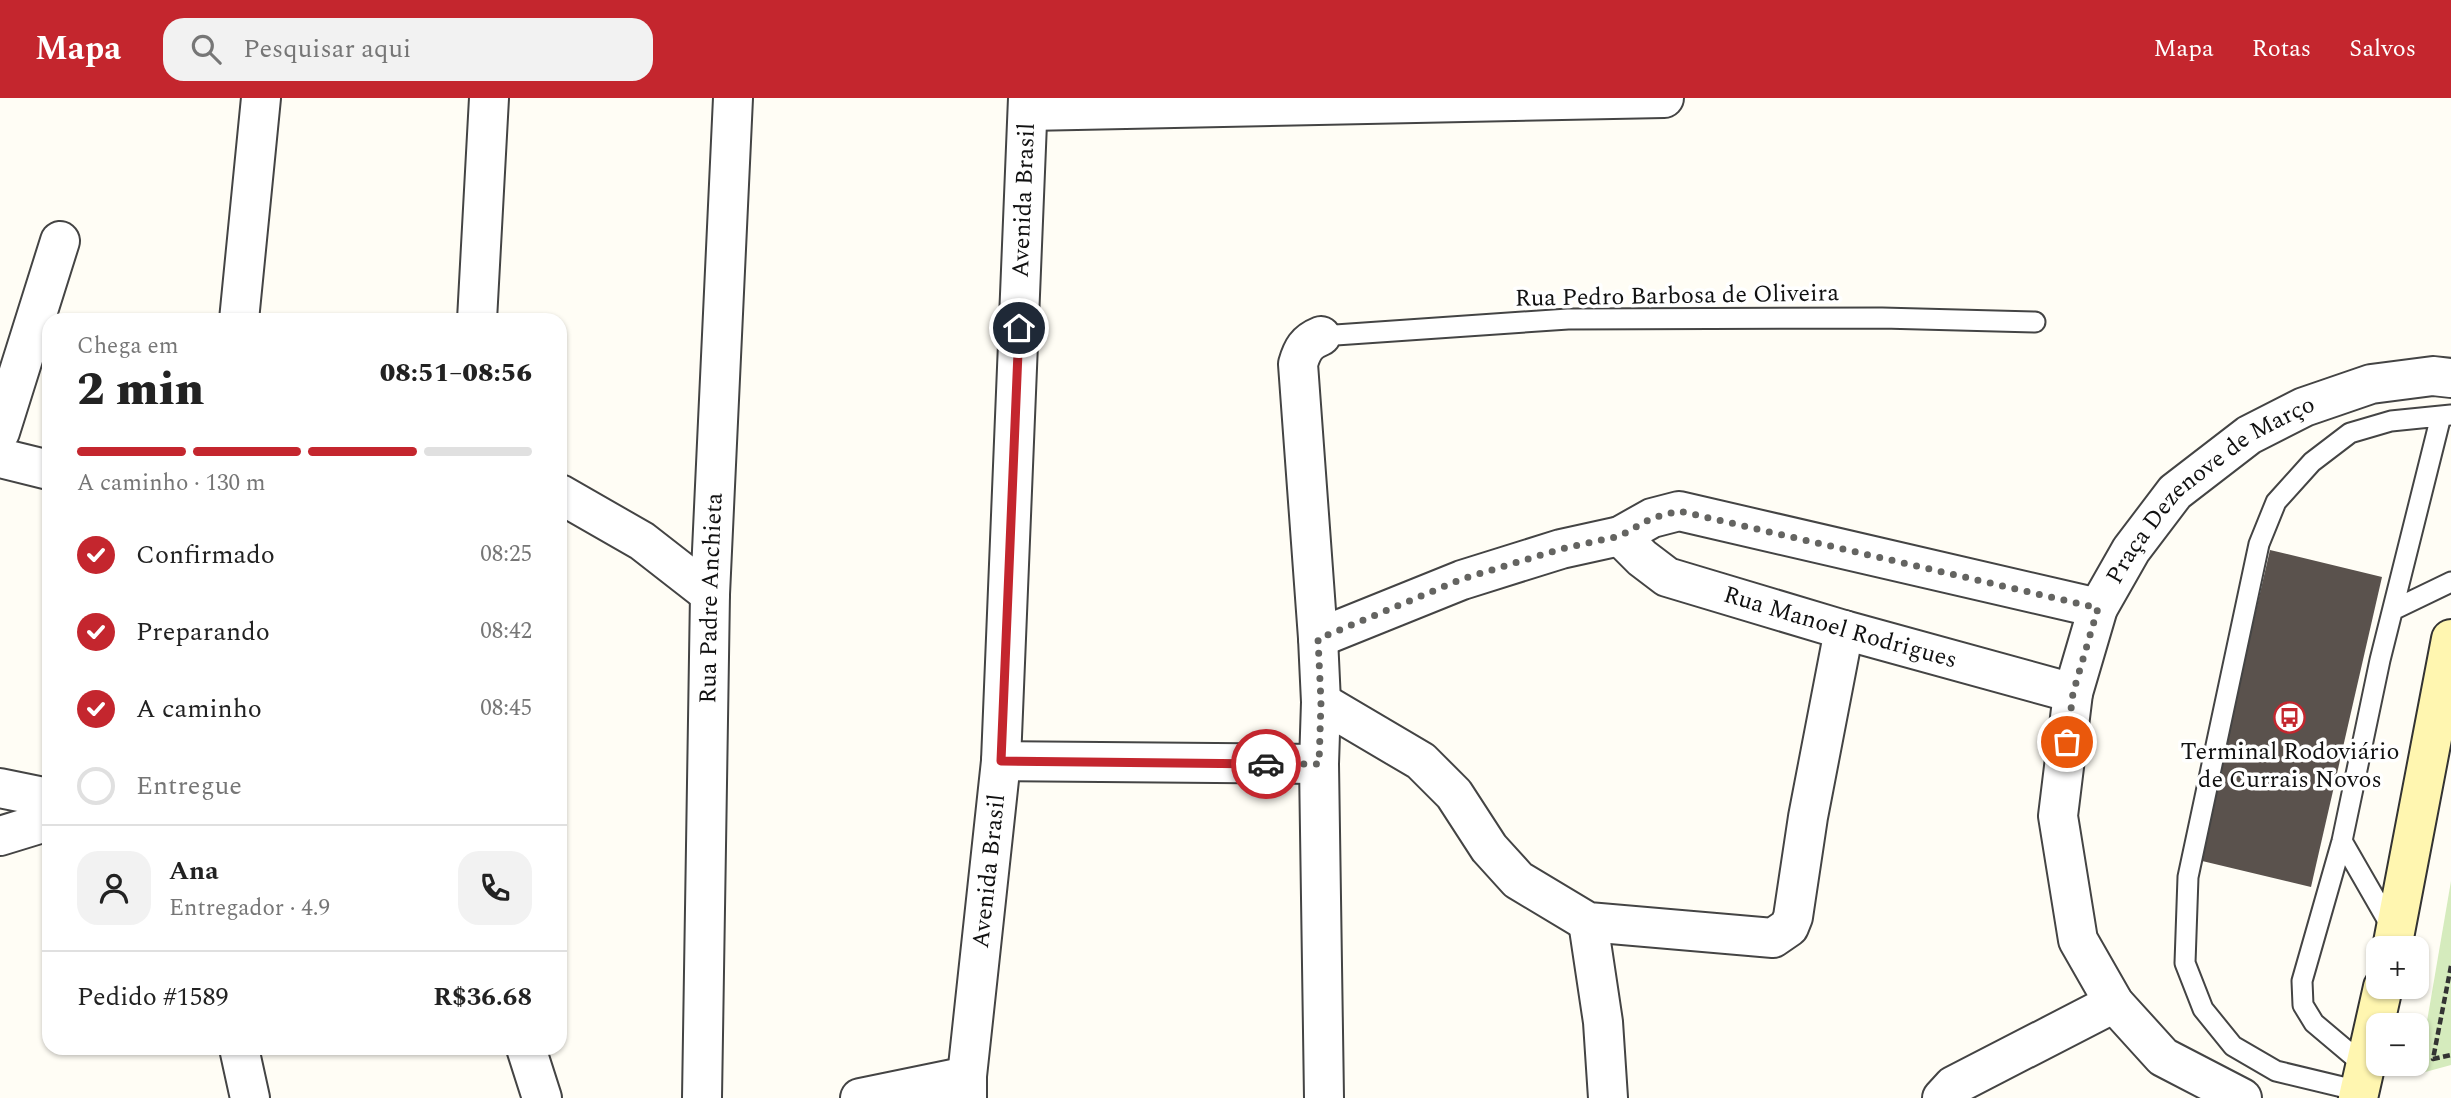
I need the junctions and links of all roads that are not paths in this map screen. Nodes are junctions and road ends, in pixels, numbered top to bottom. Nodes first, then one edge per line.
1 (261, 98) edge
2 (489, 98) edge
3 (733, 98) edge
4 (1664, 98) edge
5 (1572, 99) edge
6 (1028, 105) edge
7 (60, 241) dead end
8 (240, 313) edge
9 (477, 313) edge
10 (2035, 322) dead end
11 (1321, 337) joint
12 (2451, 378) edge
13 (2446, 416) edge
14 (1, 423) edge
15 (0, 458) edge
16 (42, 468) edge
17 (567, 498) edge
18 (1620, 536) junction
19 (2451, 582) edge
20 (710, 594) junction
21 (2098, 608) junction
22 (2393, 610) junction
23 (1844, 630) junction
24 (1318, 639) junction
25 (2451, 639) edge
26 (2073, 693) junction
27 (1321, 702) junction
28 (1001, 761) junction
29 (1319, 764) junction
30 (0, 788) edge
31 (42, 797) edge
32 (42, 823) edge
33 (0, 836) edge
34 (2342, 841) junction
35 (1588, 922) junction
36 (2390, 936) edge
37 (2394, 936) edge
38 (2380, 999) edge
39 (2114, 1003) junction
40 (241, 1055) edge
41 (528, 1055) edge
42 (2361, 1085) edge
43 (967, 1087) edge
44 (250, 1098) edge
45 (542, 1098) edge
46 (702, 1098) edge
47 (860, 1098) edge
48 (1324, 1098) edge
49 (1608, 1098) edge
50 (1942, 1098) edge
51 (2242, 1098) edge

1 - 8 street
2 - 9 street
3 - 20 street, Rua Padre Anchieta
4 - 5 street
5 - 6 street
6 - 28 street, Avenida Brasil
7 - 14 street
10 - 11 lane, Rua Pedro Barbosa de Oliveira
11 - 24 street
12 - 21 street, Praça Dezenove de Março
13 - 22 lane
13 - 42 lane
15 - 16 street
17 - 20 street
18 - 21 street
18 - 23 street, Rua Manoel Rodrigues
18 - 24 street
19 - 22 lane
20 - 46 street, Rua Padre Anchieta
21 - 26 street, Praça Dezenove de Março
22 - 34 lane
23 - 26 street, Rua Manoel Rodrigues
23 - 35 street
24 - 27 street
25 - 37 main road
26 - 39 street, Praça Dezenove de Março
27 - 29 street
27 - 35 street
28 - 29 street
28 - 43 street, Avenida Brasil
29 - 48 street
30 - 31 street
32 - 33 street
34 - 36 lane
34 - 42 lane
35 - 49 street
38 - 42 main road
39 - 50 street
39 - 51 street, Praça Dezenove de Março
40 - 44 street
41 - 45 street
43 - 47 street

